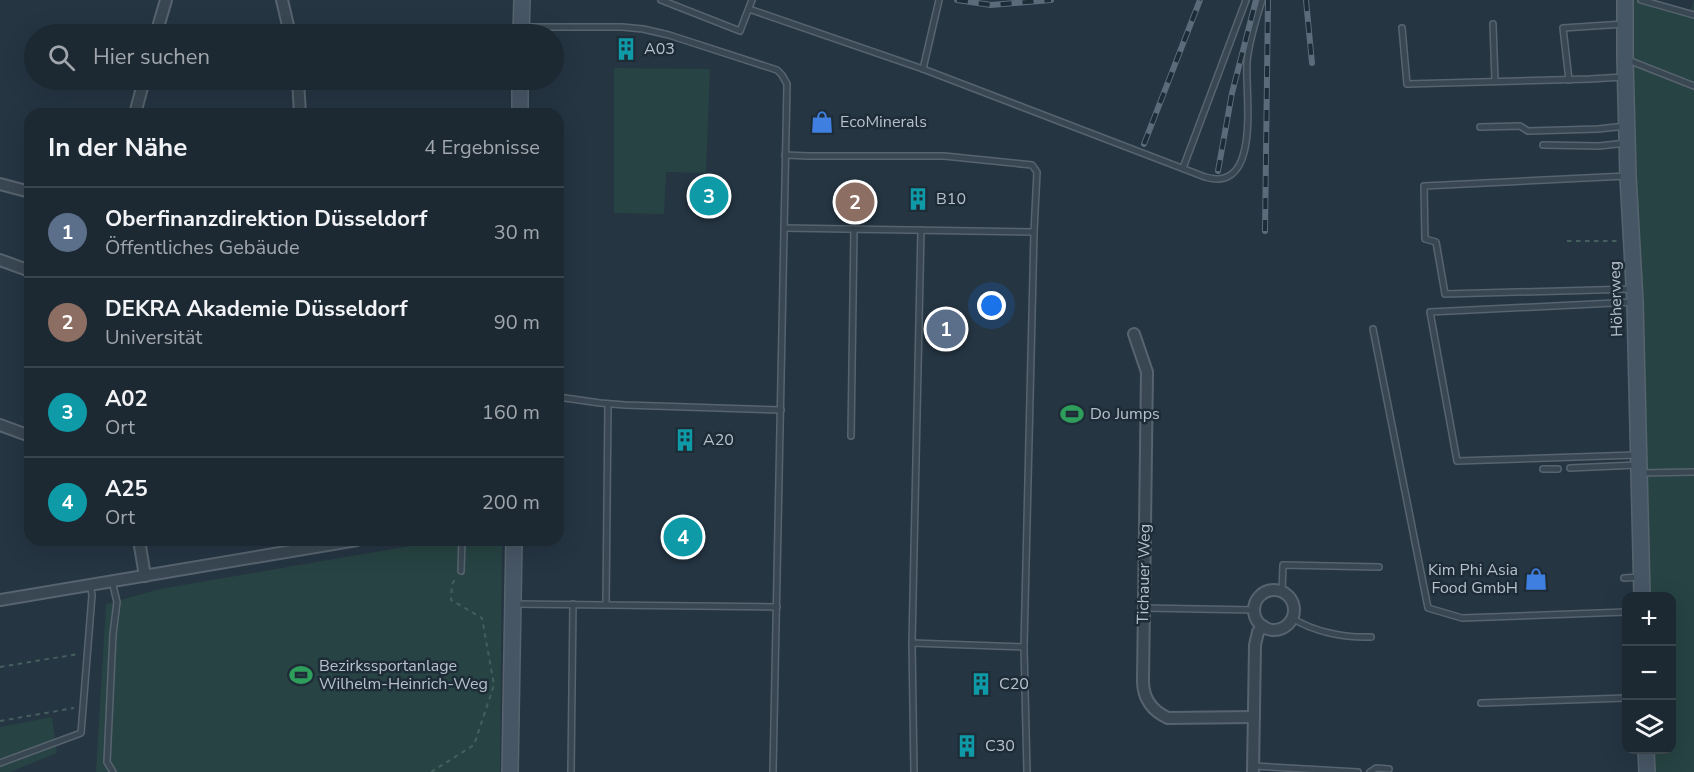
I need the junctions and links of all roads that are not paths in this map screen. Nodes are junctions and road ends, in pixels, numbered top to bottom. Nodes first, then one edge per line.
1 (166, 0) edge
2 (282, 0) edge
3 (522, 0) edge
4 (661, 0) edge
5 (752, 0) edge
6 (939, 0) edge
7 (1246, 0) edge
8 (1262, 0) edge
9 (1625, 0) edge
10 (1641, 0) edge
11 (749, 9) junction
12 (1694, 15) edge
13 (159, 24) edge
14 (288, 24) edge
15 (521, 24) edge
16 (1493, 24) dead end
17 (1626, 24) junction
18 (1402, 27) dead end
19 (564, 29) edge
20 (1625, 59) junction
21 (924, 69) junction
22 (1625, 77) junction
23 (1569, 80) junction
24 (1495, 81) junction
25 (1694, 86) edge
26 (141, 90) edge
27 (299, 90) edge
28 (520, 90) edge
29 (137, 108) edge
30 (300, 108) edge
31 (520, 108) edge
32 (1627, 126) junction
33 (1480, 127) dead end
34 (1628, 143) junction
35 (1544, 145) dead end
36 (785, 155) junction
37 (1183, 168) junction
38 (1628, 176) junction
39 (0, 184) edge
40 (24, 190) edge
41 (784, 228) junction
42 (854, 229) junction
43 (921, 230) junction
44 (1034, 232) junction
45 (0, 260) edge
46 (24, 269) edge
47 (1635, 296) junction
48 (1373, 329) dead end
49 (1134, 334) dead end
50 (564, 398) edge
51 (608, 404) junction
52 (781, 410) junction
53 (0, 425) edge
54 (24, 434) edge
55 (851, 436) dead end
56 (1638, 465) junction
57 (1570, 468) dead end
58 (1543, 469) dead end
59 (1557, 469) dead end
60 (1694, 472) edge
61 (140, 546) edge
62 (322, 546) edge
63 (462, 546) edge
64 (514, 546) edge
65 (1379, 567) dead end
66 (461, 571) road end
67 (145, 576) junction
68 (1641, 577) junction
69 (1624, 578) dead end
70 (112, 581) junction
71 (90, 584) junction
72 (1282, 592) junction
73 (1642, 592) edge
74 (0, 600) edge
75 (513, 604) junction
76 (573, 604) junction
77 (606, 604) junction
78 (777, 607) junction
79 (1144, 608) junction
80 (1254, 610) junction
81 (1622, 612) edge
82 (1292, 618) junction
83 (1263, 626) junction
84 (1371, 637) dead end
85 (912, 643) junction
86 (1024, 647) junction
87 (1622, 698) edge
88 (1481, 703) dead end
89 (1254, 717) junction
90 (1646, 754) edge
91 (0, 763) edge
92 (1254, 769) edge
93 (1389, 769) dead end
94 (113, 772) edge
95 (510, 772) edge
96 (571, 772) edge
97 (773, 772) edge
98 (914, 772) edge
99 (1027, 772) edge
100 (1358, 772) edge
101 (1370, 772) edge
102 (1647, 772) edge

1 - 13 street
2 - 14 street
3 - 15 street
4 - 11 lane
5 - 11 lane
6 - 21 lane
7 - 37 lane
8 - 37 lane
9 - 17 street, Höherweg
10 - 12 lane
11 - 21 lane
16 - 24 lane
17 - 20 street, Höherweg
17 - 23 lane
18 - 24 lane
19 - 36 lane
20 - 22 street, Höherweg
20 - 25 lane
21 - 37 lane
22 - 23 lane
22 - 32 street, Höherweg
23 - 24 lane
26 - 29 street
27 - 30 street
28 - 31 street
32 - 33 lane
32 - 34 street, Höherweg
34 - 35 lane
34 - 38 street, Höherweg
36 - 41 lane
36 - 44 lane
38 - 47 street, Höherweg
38 - 47 lane
39 - 40 street
41 - 42 lane
41 - 52 lane
42 - 43 lane
42 - 55 lane
43 - 44 lane
43 - 85 lane
44 - 86 lane
45 - 46 street
47 - 56 street, Höherweg
47 - 56 lane
48 - 81 lane
49 - 79 street, Tichauer Weg
50 - 51 lane
51 - 52 lane
51 - 77 lane
52 - 78 lane
53 - 54 street
56 - 57 lane
56 - 60 lane
56 - 68 street, Höherweg
58 - 59 lane
61 - 67 street
62 - 67 street
63 - 66 lane
64 - 75 street
65 - 72 lane
67 - 70 street
68 - 69 lane
68 - 73 street, Höherweg
70 - 71 street
70 - 94 lane
71 - 74 street
71 - 91 lane
72 - 80 street
72 - 82 street
75 - 76 lane
75 - 95 street
76 - 77 lane
76 - 96 lane
77 - 78 lane
78 - 97 lane
79 - 80 lane
79 - 89 street, Tichauer Weg
80 - 83 street
82 - 83 street
82 - 84 lane
83 - 89 street
85 - 86 lane
85 - 98 lane
86 - 99 lane
87 - 88 lane
89 - 92 street
90 - 102 street
92 - 100 lane
93 - 101 lane

